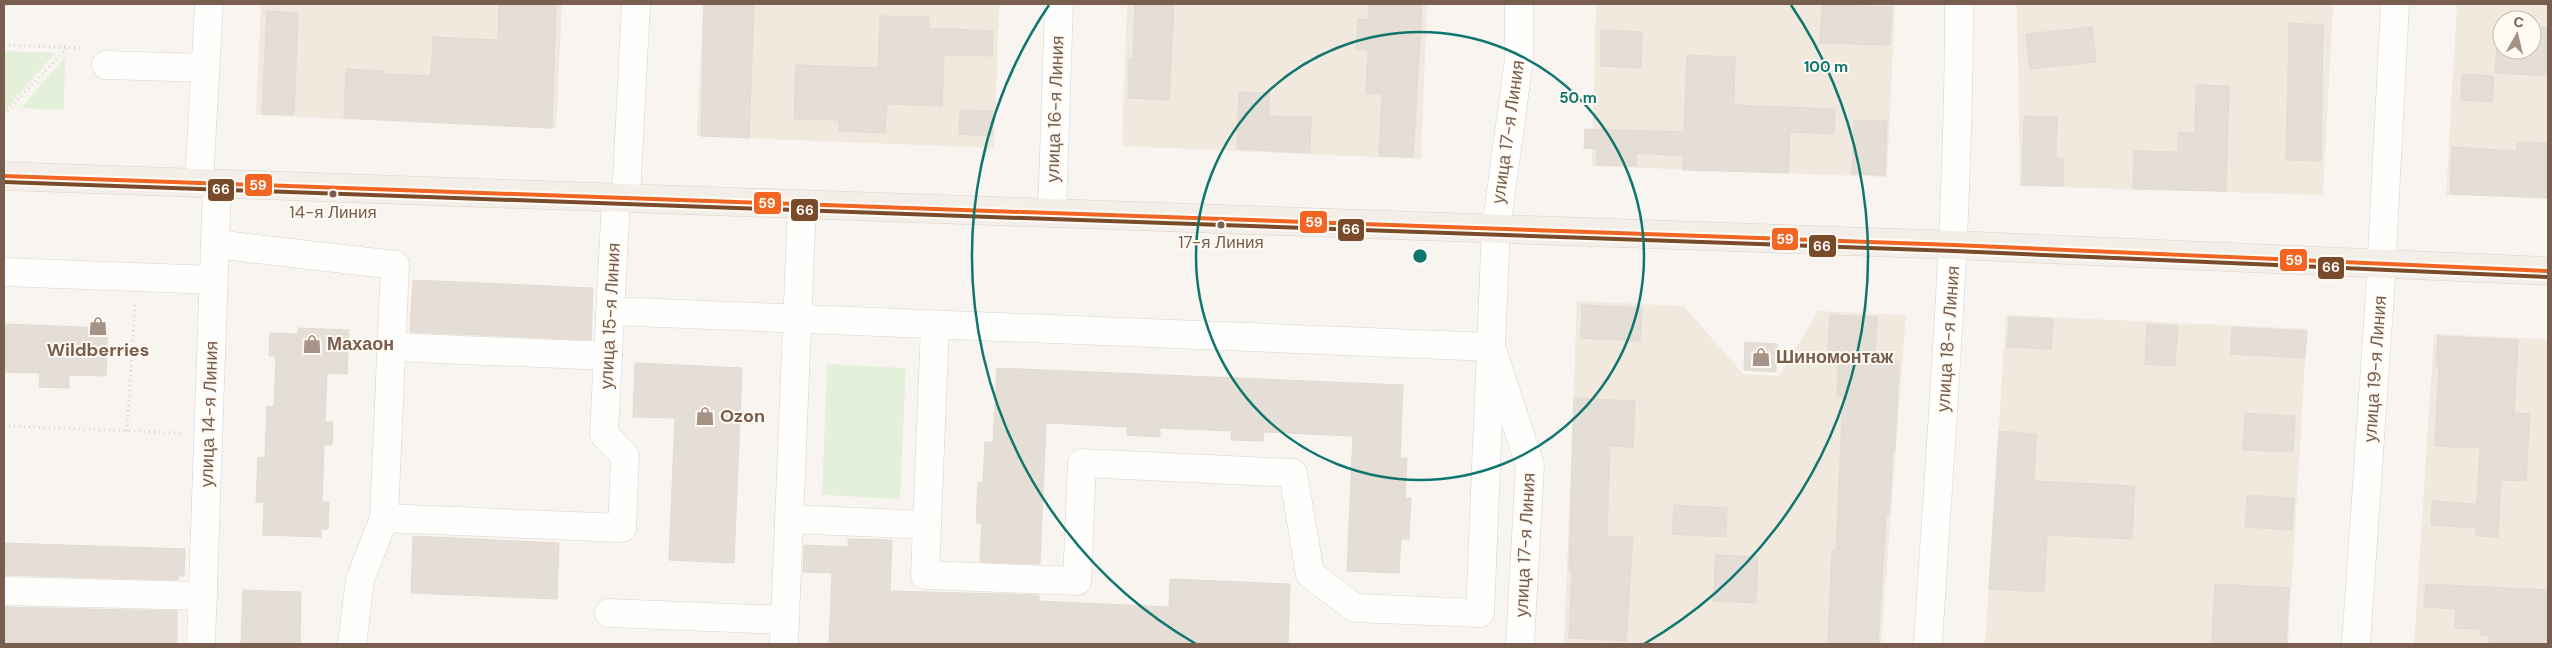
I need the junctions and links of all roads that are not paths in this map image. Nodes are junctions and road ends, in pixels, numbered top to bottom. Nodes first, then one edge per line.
1 (209, 4) edge
2 (636, 4) edge
3 (1059, 4) edge
4 (1519, 4) edge
5 (1960, 4) edge
6 (2395, 4) edge
7 (106, 65) dead end
8 (204, 68) junction
9 (4, 176) edge
10 (208, 183) junction
11 (621, 198) junction
12 (802, 204) junction
13 (1052, 213) junction
14 (1496, 229) junction
15 (215, 244) junction
16 (1954, 245) junction
17 (2382, 263) junction
18 (4, 272) edge
19 (2548, 272) edge
20 (213, 280) junction
21 (610, 311) junction
22 (797, 319) junction
23 (935, 325) junction
24 (392, 347) junction
25 (1491, 347) junction
26 (608, 356) junction
27 (384, 518) junction
28 (789, 519) junction
29 (927, 524) junction
30 (4, 590) edge
31 (203, 596) junction
32 (609, 613) dead end
33 (784, 632) edge
34 (202, 644) edge
35 (352, 644) edge
36 (1520, 644) edge
37 (1928, 644) edge
38 (2356, 644) edge

1 - 8 street, улица 14-я Линия
2 - 11 street, улица 15-я Линия
3 - 13 street, улица 16-я Линия
4 - 14 street, улица 17-я Линия
5 - 16 street, улица 18-я Линия
6 - 17 street, улица 19-я Линия
7 - 8 street
8 - 10 street, улица 14-я Линия
9 - 10 main road
10 - 11 main road
10 - 15 street, улица 14-я Линия
11 - 12 main road
11 - 21 street, улица 15-я Линия
12 - 13 main road
12 - 22 street
13 - 14 main road
14 - 16 main road
14 - 25 street, улица 17-я Линия
15 - 20 street, улица 14-я Линия
15 - 24 street
16 - 17 main road
16 - 37 street, улица 18-я Линия
17 - 19 main road
17 - 38 street, улица 19-я Линия
18 - 20 street
20 - 31 street, улица 14-я Линия
21 - 22 street
21 - 26 street, улица 15-я Линия
22 - 23 street
22 - 28 street
23 - 25 street
23 - 29 street
24 - 26 street
24 - 27 street
25 - 29 street
25 - 36 street, улица 17-я Линия
26 - 27 street, улица 15-я Линия
27 - 35 street
28 - 29 street
28 - 33 street
30 - 31 street
31 - 34 street, улица 14-я Линия
32 - 33 street

